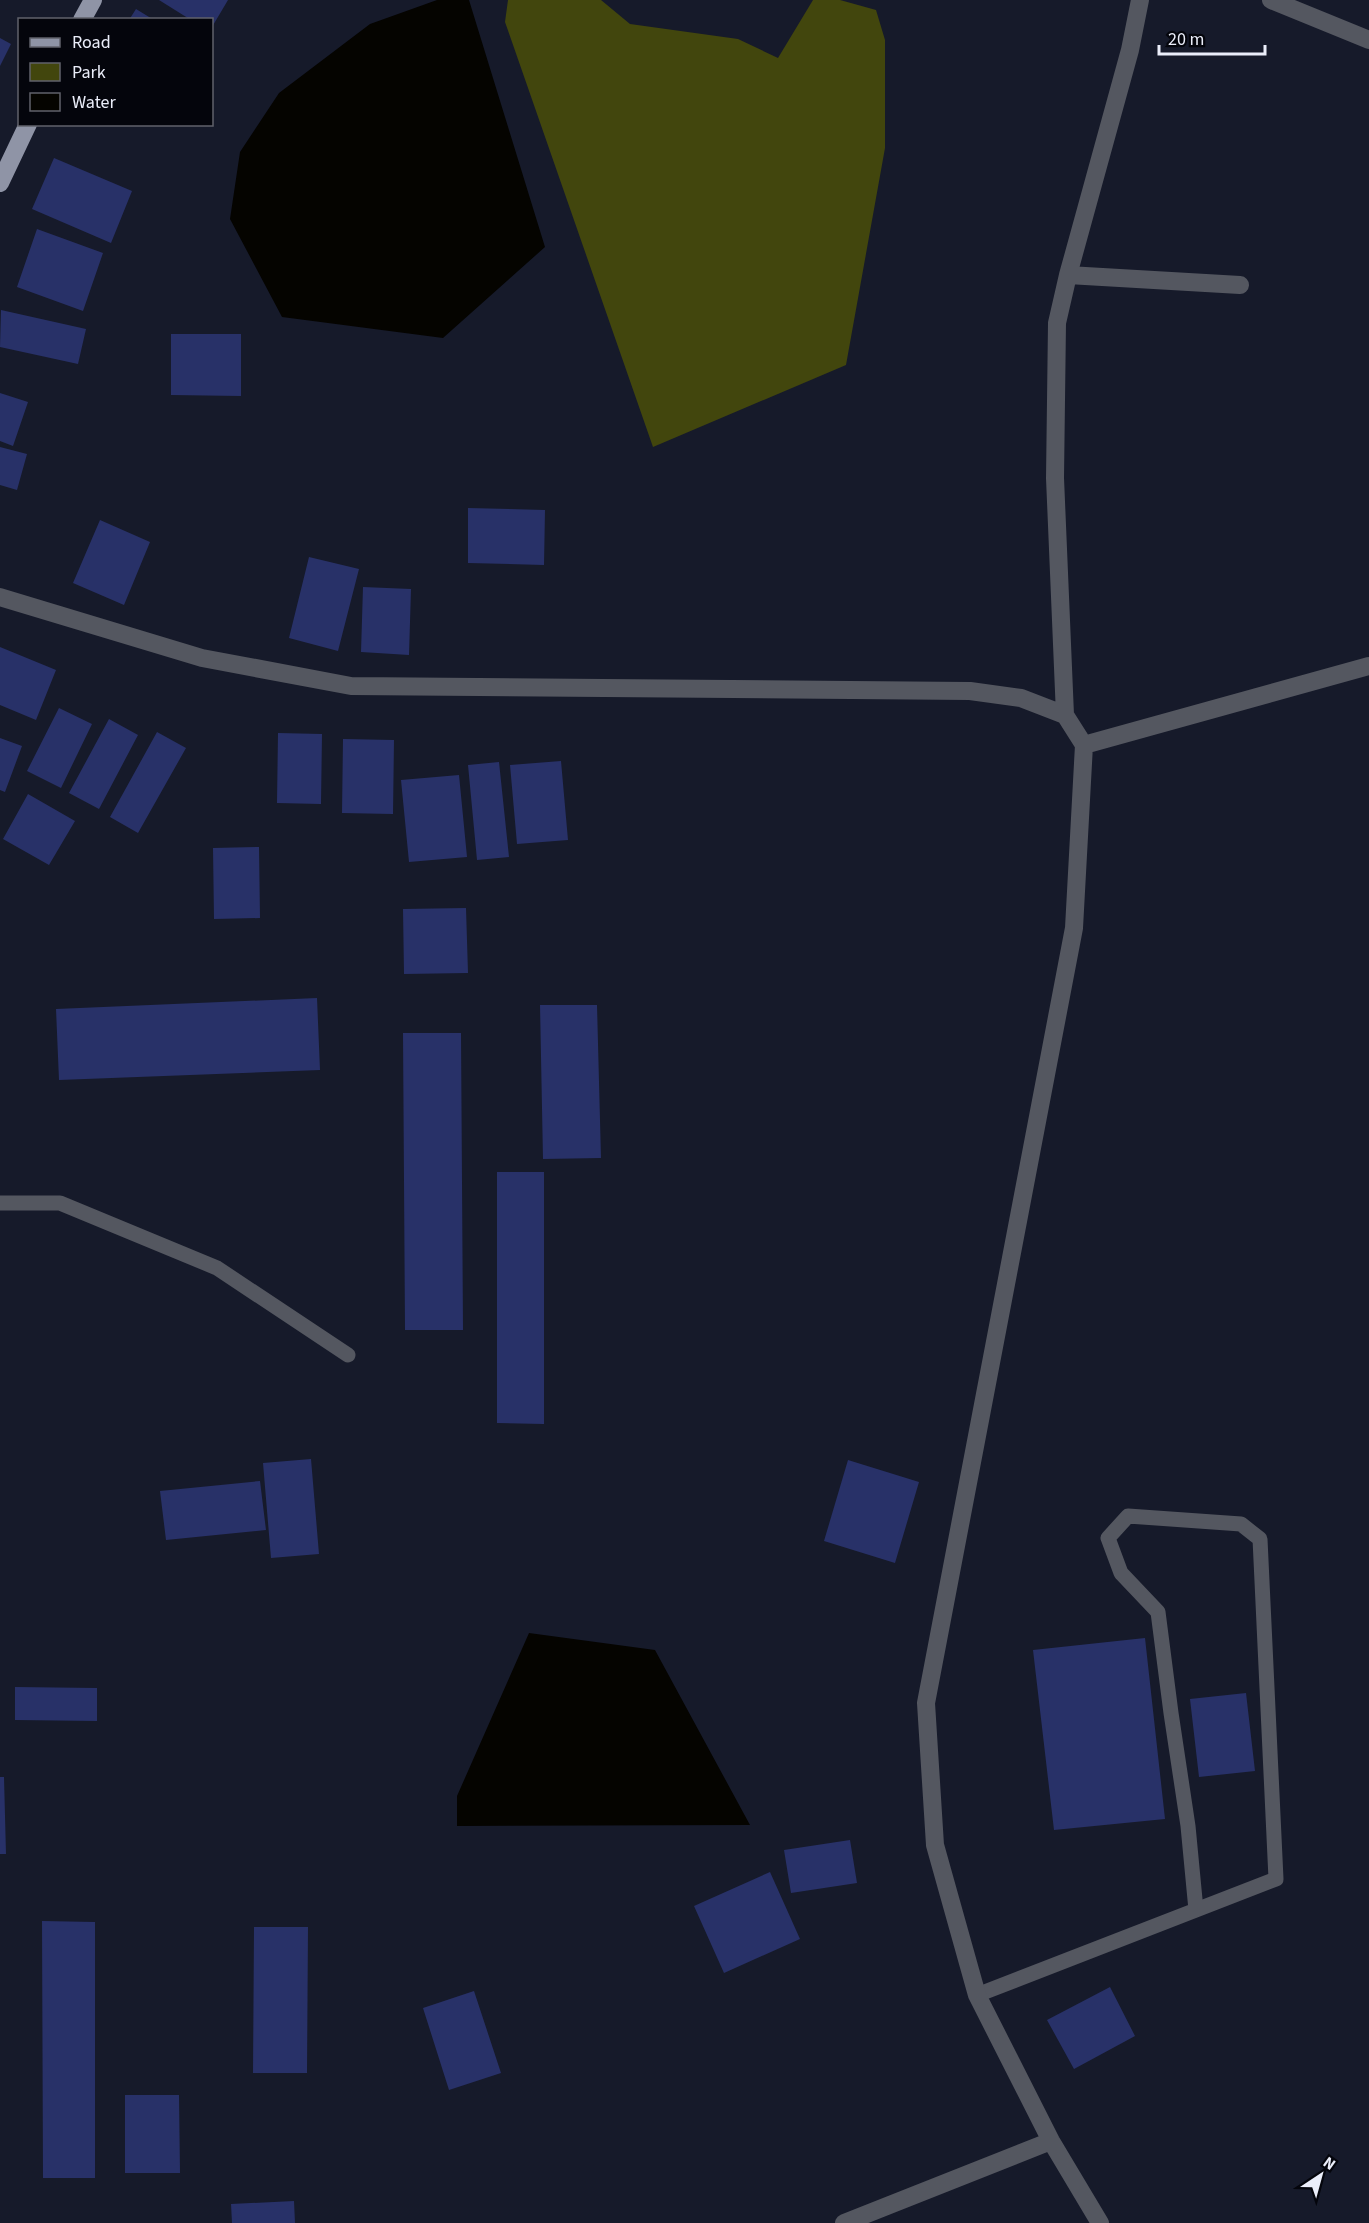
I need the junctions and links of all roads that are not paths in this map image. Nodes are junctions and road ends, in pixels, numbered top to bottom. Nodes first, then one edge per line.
1 (93, 0) edge
2 (1140, 0) edge
3 (1270, 0) edge
4 (83, 18) edge
5 (1369, 39) edge
6 (27, 126) edge
7 (0, 183) edge
8 (1068, 275) junction
9 (1240, 285) dead end
10 (0, 597) edge
11 (1369, 666) edge
12 (1065, 715) junction
13 (1084, 745) junction
14 (0, 1203) edge
15 (348, 1355) dead end
16 (1196, 1910) junction
17 (977, 1995) junction
18 (1052, 2141) junction
19 (844, 2223) edge
20 (1100, 2223) edge

1 - 4 main road
2 - 8 street
3 - 5 street
6 - 7 main road
8 - 9 street
8 - 12 street
10 - 12 street
11 - 13 street
12 - 13 street
13 - 17 street
14 - 15 lane
16 - 16 lane
16 - 17 lane
17 - 18 street
18 - 19 street
18 - 20 street

